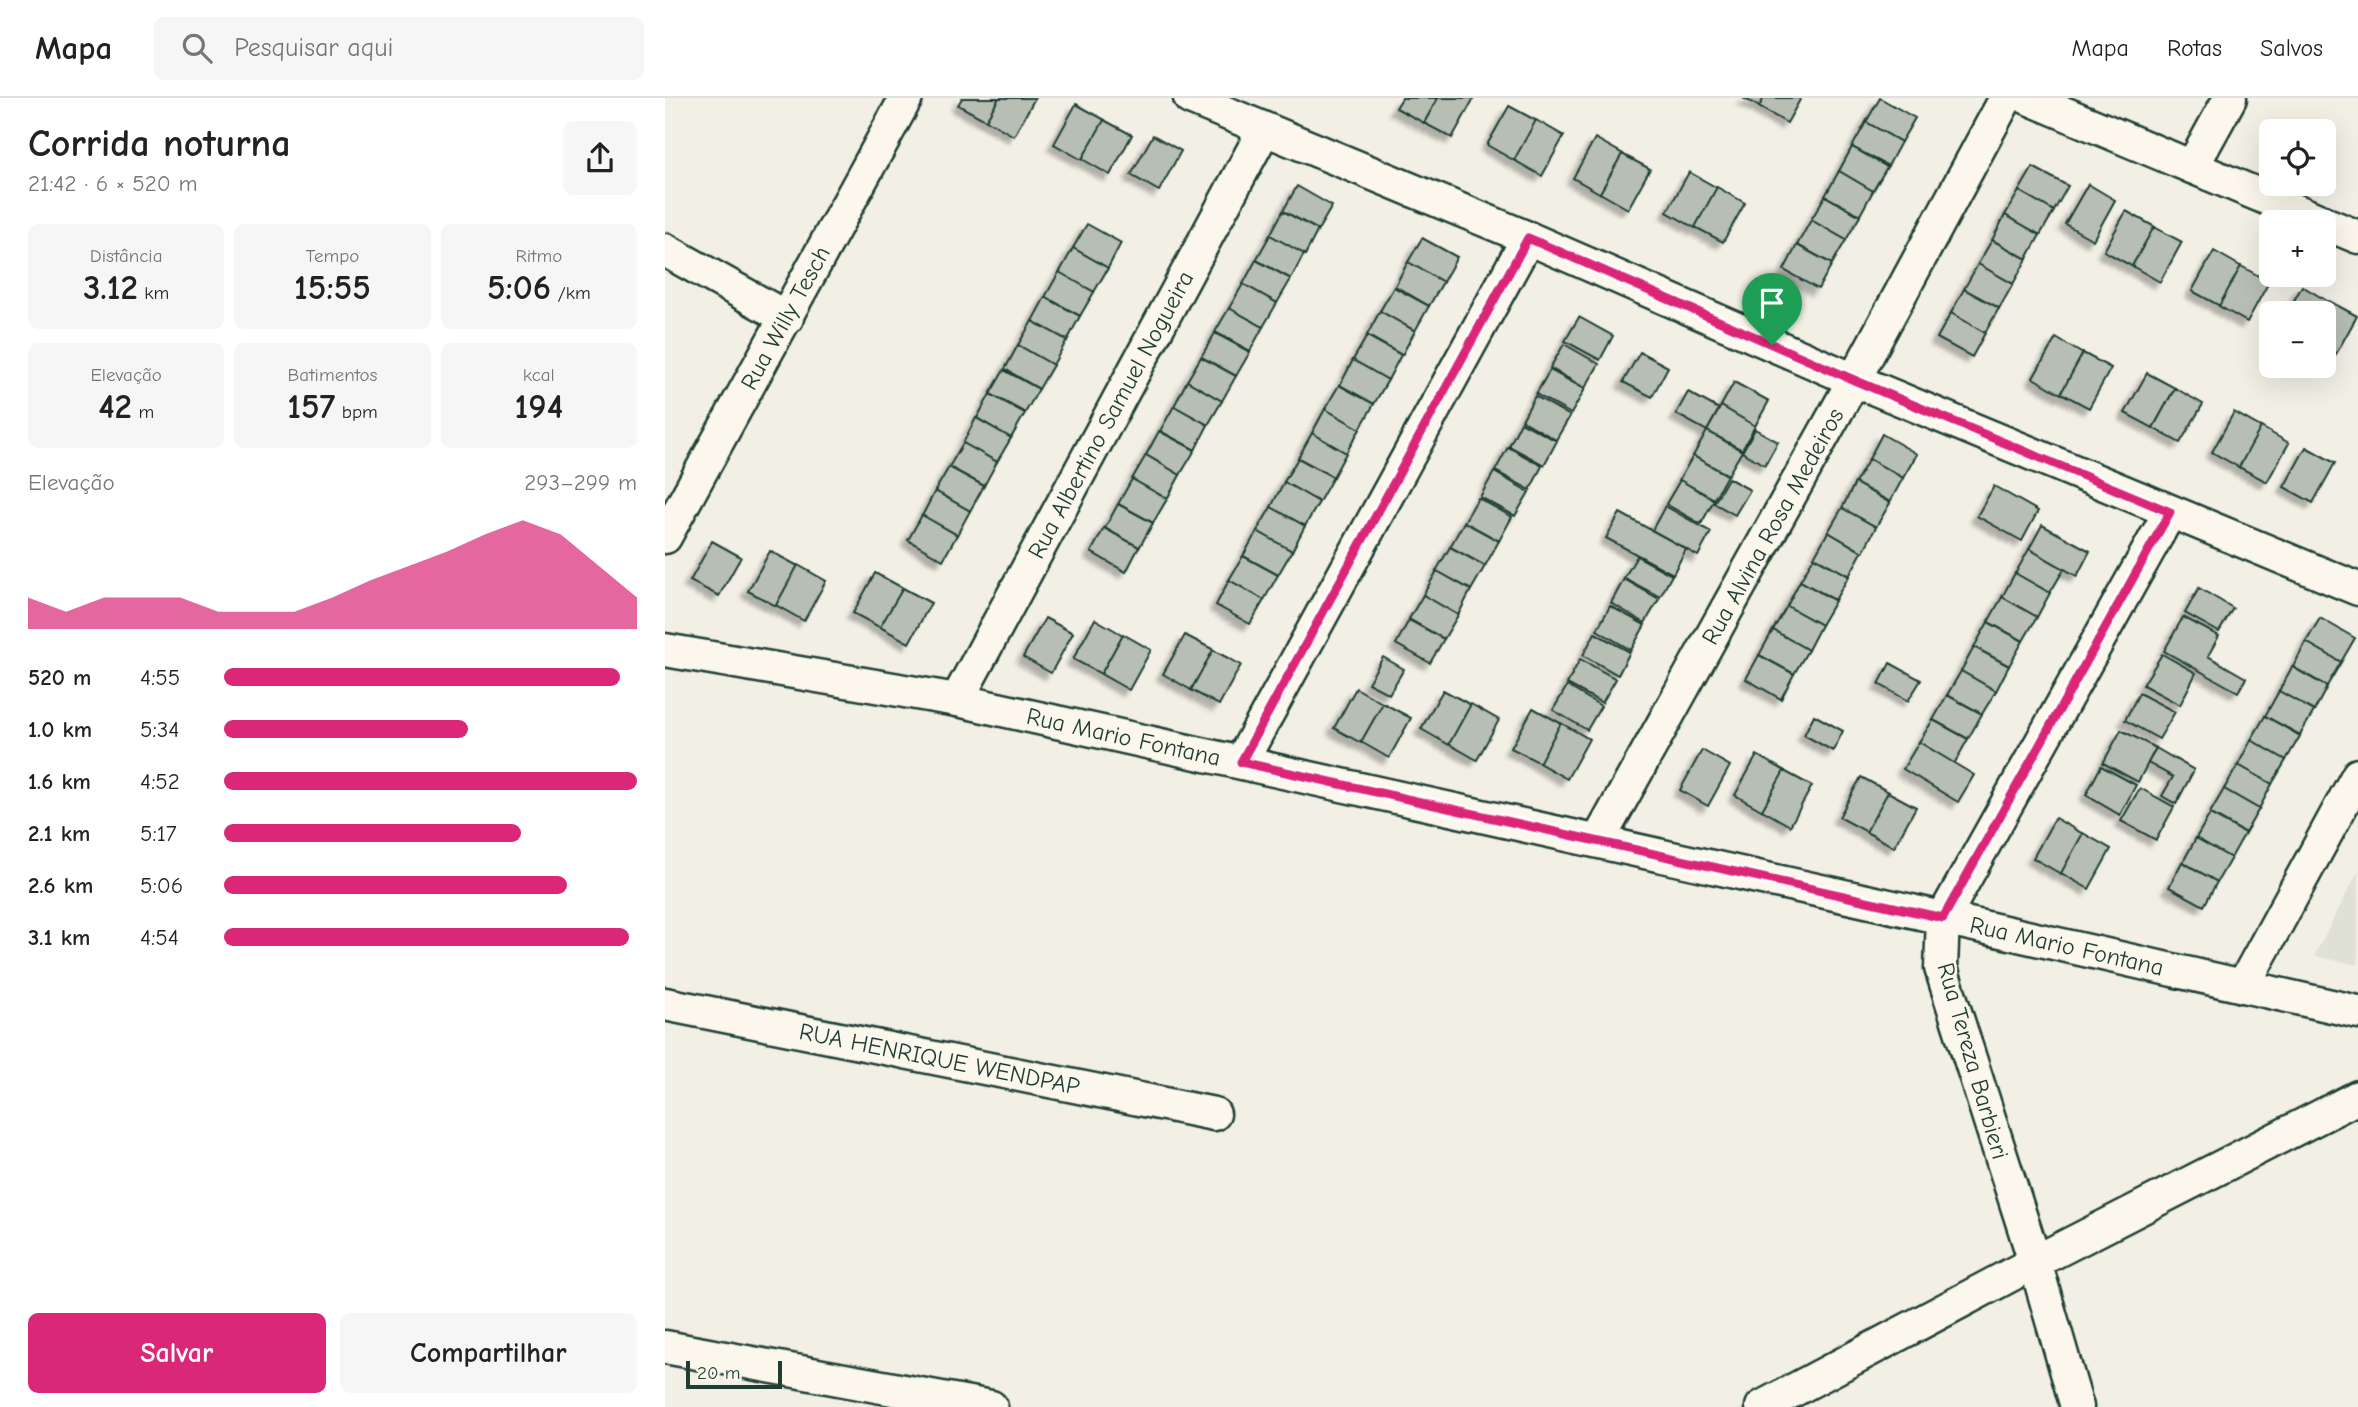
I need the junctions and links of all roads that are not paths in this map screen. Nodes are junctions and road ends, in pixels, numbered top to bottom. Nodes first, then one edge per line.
1 (906, 98) edge
2 (1190, 98) edge
3 (2006, 98) edge
4 (2028, 98) edge
5 (2230, 98) edge
6 (1264, 130) junction
7 (2192, 167) junction
8 (2293, 210) edge
9 (2336, 228) edge
10 (2358, 237) edge
11 (1528, 238) junction
12 (665, 250) edge
13 (787, 317) junction
14 (1854, 380) junction
15 (2170, 512) junction
16 (665, 537) edge
17 (2358, 589) edge
18 (665, 650) edge
19 (957, 700) junction
20 (1241, 762) junction
21 (2358, 775) edge
22 (1598, 841) junction
23 (1943, 918) junction
24 (2243, 986) junction
25 (665, 1004) edge
26 (2358, 1012) edge
27 (2358, 1097) edge
28 (1214, 1114) dead end
29 (2035, 1262) junction
30 (665, 1347) edge
31 (991, 1407) edge
32 (1762, 1407) edge
33 (2077, 1407) edge

1 - 13 street, Rua Willy Tesch
2 - 6 street
3 - 14 street, Rua Alvina Rosa Medeiros
4 - 7 street
5 - 7 street
6 - 11 street
6 - 19 street, Rua Albertino Samuel Nogueira
7 - 8 street
9 - 10 street
11 - 14 street
11 - 20 street
12 - 13 street
13 - 16 street, Rua Willy Tesch
14 - 15 street
14 - 22 street, Rua Alvina Rosa Medeiros
15 - 17 street
15 - 23 street, Rua Tereza Barbieri
18 - 19 street, Rua Mario Fontana
19 - 20 street, Rua Mario Fontana
20 - 22 street, Rua Mario Fontana
21 - 24 street
22 - 23 street, Rua Mario Fontana
23 - 24 street, Rua Mario Fontana
23 - 29 street, Rua Tereza Barbieri
24 - 26 street, Rua Mario Fontana
25 - 28 street, RUA HENRIQUE WENDPAP
27 - 29 street
29 - 32 street
29 - 33 street, Rua Tereza Barbieri
30 - 31 street

